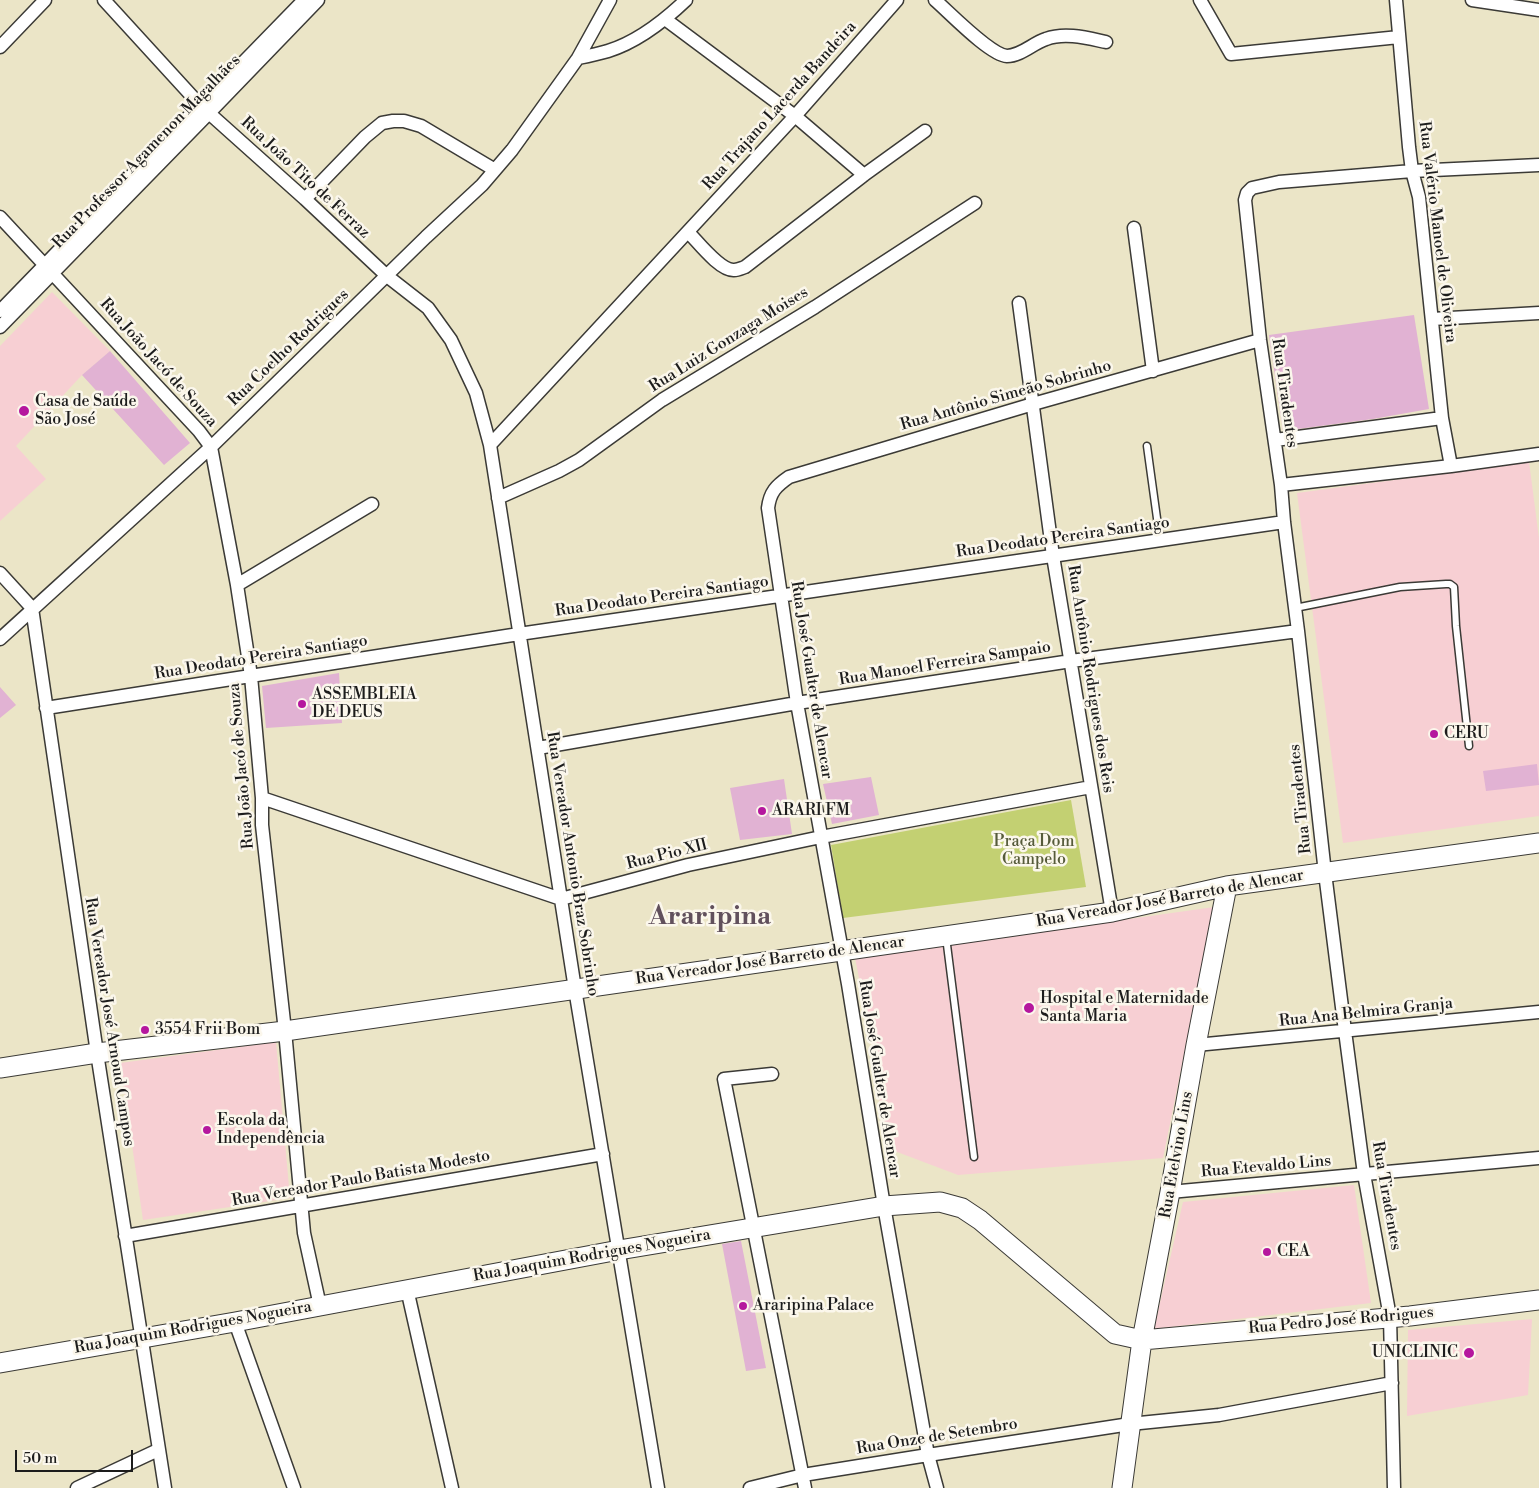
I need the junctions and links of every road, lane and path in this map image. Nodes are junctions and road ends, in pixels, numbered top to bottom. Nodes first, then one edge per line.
1 (44, 0) edge
2 (104, 0) edge
3 (304, 0) edge
4 (318, 0) edge
5 (610, 0) edge
6 (686, 0) edge
7 (897, 0) edge
8 (936, 0) edge
9 (1200, 0) edge
10 (1396, 0) edge
11 (1472, 0) edge
12 (1539, 10) edge
13 (665, 19) junction
14 (1399, 37) junction
15 (1106, 42) dead end
16 (0, 48) edge
17 (578, 58) junction
18 (205, 109) junction
19 (795, 116) junction
20 (925, 130) dead end
21 (1539, 166) edge
22 (495, 170) junction
23 (1412, 171) junction
24 (864, 175) junction
25 (305, 199) junction
26 (975, 203) dead end
27 (0, 216) edge
28 (1134, 228) dead end
29 (688, 232) junction
30 (49, 268) junction
31 (387, 276) junction
32 (1019, 302) dead end
33 (0, 311) edge
34 (1539, 313) edge
35 (1432, 319) junction
36 (0, 327) edge
37 (1260, 340) junction
38 (1153, 371) junction
39 (1033, 404) junction
40 (1442, 418) junction
41 (1275, 440) junction
42 (490, 445) junction
43 (1147, 446) dead end
44 (211, 447) junction
45 (1539, 454) edge
46 (1451, 466) junction
47 (1281, 485) junction
48 (769, 497) joint
49 (498, 498) junction
50 (372, 504) dead end
51 (1284, 522) junction
52 (1160, 540) junction
53 (1053, 556) junction
54 (0, 572) edge
55 (237, 585) junction
56 (781, 596) junction
57 (32, 608) junction
58 (1295, 608) junction
59 (1298, 631) junction
60 (518, 634) junction
61 (0, 639) edge
62 (1071, 662) junction
63 (251, 676) junction
64 (798, 703) junction
65 (46, 708) junction
66 (1468, 746) dead end
67 (538, 748) junction
68 (1091, 787) junction
69 (262, 798) junction
70 (821, 837) junction
71 (1539, 843) edge
72 (1325, 873) junction
73 (1227, 886) junction
74 (561, 899) junction
75 (1112, 912) junction
76 (946, 936) junction
77 (841, 951) junction
78 (575, 989) junction
79 (1539, 1012) edge
80 (285, 1031) junction
81 (1345, 1031) junction
82 (1196, 1045) junction
83 (97, 1052) junction
84 (0, 1068) edge
85 (772, 1074) dead end
86 (603, 1154) junction
87 (974, 1157) dead end
88 (1539, 1158) edge
89 (1364, 1174) junction
90 (1170, 1192) junction
91 (301, 1206) junction
92 (884, 1206) junction
93 (754, 1228) junction
94 (125, 1236) junction
95 (619, 1250) junction
96 (407, 1289) junction
97 (1539, 1300) edge
98 (320, 1306) junction
99 (1390, 1317) junction
100 (235, 1322) junction
101 (141, 1338) junction
102 (1142, 1340) junction
103 (0, 1363) edge
104 (1392, 1384) junction
105 (1130, 1424) junction
106 (158, 1450) junction
107 (928, 1454) junction
108 (804, 1482) edge
109 (77, 1488) edge
110 (165, 1488) edge
111 (294, 1488) edge
112 (452, 1488) edge
113 (658, 1488) edge
114 (750, 1488) edge
115 (936, 1488) edge
116 (1122, 1488) edge
117 (1394, 1488) edge

1 - 16 street
2 - 18 street, Rua João Tito de Ferraz
3 - 18 street, Rua Professor Agamenon Magalhães
4 - 18 street, Rua Professor Agamenon Magalhães
5 - 17 street, Rua Coelho Rodrigues
6 - 13 street
7 - 19 street, Rua Trajano Lacerda Bandeira
8 - 15 street
9 - 14 street
10 - 14 street, Rua Valério Manoel de Oliveira
11 - 12 street
13 - 17 street
13 - 19 street
14 - 23 street, Rua Valério Manoel de Oliveira
17 - 22 street, Rua Coelho Rodrigues
18 - 25 street, Rua João Tito de Ferraz
18 - 30 street, Rua Professor Agamenon Magalhães
19 - 24 street
19 - 29 street, Rua Trajano Lacerda Bandeira
20 - 24 street
21 - 23 street
22 - 25 street
22 - 31 street, Rua Coelho Rodrigues
23 - 35 street, Rua Valério Manoel de Oliveira
23 - 37 street, Rua Tiradentes
24 - 29 street
25 - 31 street, Rua João Tito de Ferraz
26 - 49 street, Rua Luiz Gonzaga Moises
27 - 30 street, Rua João Jacó de Souza
28 - 38 street
29 - 42 street, Rua Trajano Lacerda Bandeira
30 - 33 street, Rua Professor Agamenon Magalhães
30 - 36 street, Rua Professor Agamenon Magalhães
30 - 44 street, Rua João Jacó de Souza
31 - 42 street, Rua Vereador Antonio Braz Sobrinho
31 - 44 street, Rua Coelho Rodrigues
32 - 39 street, Rua Antônio Rodrigues dos Reis
34 - 35 street
35 - 40 street, Rua Valério Manoel de Oliveira
37 - 38 street, Rua Antônio Simeão Sobrinho
37 - 41 street, Rua Tiradentes
38 - 39 street, Rua Antônio Simeão Sobrinho
39 - 48 street, Rua Antônio Simeão Sobrinho
39 - 53 street, Rua Antônio Rodrigues dos Reis
40 - 41 street
40 - 46 street, Rua Valério Manoel de Oliveira
41 - 47 street, Rua Tiradentes
42 - 49 street, Rua Vereador Antonio Braz Sobrinho
43 - 52 lane
44 - 55 street, Rua João Jacó de Souza
44 - 57 street, Rua Coelho Rodrigues
45 - 46 street
46 - 47 street
47 - 51 street, Rua Tiradentes
48 - 56 street, Rua José Gualter de Alencar
49 - 60 street, Rua Vereador Antonio Braz Sobrinho
50 - 55 street
51 - 52 street, Rua Deodato Pereira Santiago
51 - 58 street, Rua Tiradentes
52 - 53 street, Rua Deodato Pereira Santiago
53 - 56 street, Rua Deodato Pereira Santiago
53 - 62 street, Rua Antônio Rodrigues dos Reis
54 - 57 street
55 - 63 street, Rua João Jacó de Souza
56 - 60 street, Rua Deodato Pereira Santiago
56 - 64 street, Rua José Gualter de Alencar
57 - 61 street, Rua Coelho Rodrigues
57 - 65 street, Rua Vereador José Arnoud Campos
58 - 59 street, Rua Tiradentes
58 - 66 lane
59 - 62 street, Rua Manoel Ferreira Sampaio
59 - 72 street, Rua Tiradentes
60 - 63 street, Rua Deodato Pereira Santiago
60 - 67 street, Rua Vereador Antonio Braz Sobrinho
62 - 64 street, Rua Manoel Ferreira Sampaio
62 - 68 street, Rua Antônio Rodrigues dos Reis
63 - 65 street, Rua Deodato Pereira Santiago
63 - 69 street, Rua João Jacó de Souza
64 - 67 street, Rua Manoel Ferreira Sampaio
64 - 70 street, Rua José Gualter de Alencar
65 - 83 street, Rua Vereador José Arnoud Campos
67 - 74 street, Rua Vereador Antonio Braz Sobrinho
68 - 70 street, Rua Pio XII
68 - 75 street, Rua Antônio Rodrigues dos Reis
69 - 74 street
69 - 80 street, Rua João Jacó de Souza
70 - 74 street, Rua Pio XII
70 - 77 street, Rua José Gualter de Alencar
71 - 72 main road, Rua Vereador José Barreto de Alencar
72 - 73 main road, Rua Vereador José Barreto de Alencar
72 - 81 street, Rua Tiradentes
73 - 75 main road, Rua Vereador José Barreto de Alencar
73 - 82 main road, Rua Etelvino Lins
74 - 78 street, Rua Vereador Antonio Braz Sobrinho
75 - 76 main road, Rua Vereador José Barreto de Alencar
76 - 77 main road, Rua Vereador José Barreto de Alencar
76 - 87 lane
77 - 78 main road, Rua Vereador José Barreto de Alencar
77 - 92 street, Rua José Gualter de Alencar
78 - 80 main road, Rua Vereador José Barreto de Alencar
78 - 86 street, Rua Vereador Antonio Braz Sobrinho
79 - 81 street, Rua Ana Belmira Granja
80 - 83 main road, Rua Vereador José Barreto de Alencar
80 - 91 street, Rua João Jacó de Souza
81 - 82 street, Rua Ana Belmira Granja
81 - 89 street, Rua Tiradentes
82 - 90 main road, Rua Etelvino Lins
83 - 84 main road, Rua Vereador José Barreto de Alencar
83 - 94 street, Rua Vereador José Arnoud Campos
85 - 93 street
86 - 91 street, Rua Vereador Paulo Batista Modesto
86 - 95 street, Rua Vereador Antonio Braz Sobrinho
88 - 89 street, Rua Etevaldo Lins
89 - 90 street, Rua Etevaldo Lins
89 - 99 street, Rua Tiradentes
90 - 102 main road, Rua Etelvino Lins
91 - 94 street, Rua Vereador Paulo Batista Modesto
91 - 98 street, Rua João Jacó de Souza
92 - 93 main road, Rua Joaquim Rodrigues Nogueira
92 - 102 main road, Rua Joaquim Rodrigues Nogueira
92 - 107 street, Rua José Gualter de Alencar
93 - 95 main road, Rua Joaquim Rodrigues Nogueira
93 - 108 street
94 - 101 street, Rua Vereador José Arnoud Campos
95 - 96 main road, Rua Joaquim Rodrigues Nogueira
95 - 113 street, Rua Vereador Antonio Braz Sobrinho
96 - 98 main road, Rua Joaquim Rodrigues Nogueira
96 - 112 street
97 - 99 main road, Rua Pedro José Rodrigues
98 - 100 main road, Rua Joaquim Rodrigues Nogueira
99 - 102 main road, Rua Pedro José Rodrigues
99 - 104 street, Rua Tiradentes
100 - 101 main road, Rua Joaquim Rodrigues Nogueira
100 - 111 street
101 - 103 main road, Rua Joaquim Rodrigues Nogueira
101 - 106 street, Rua Vereador José Arnoud Campos
102 - 105 main road, Rua Etelvino Lins
104 - 105 street, Rua Onze de Setembro
104 - 117 street, Rua Tiradentes
105 - 107 street, Rua Onze de Setembro
105 - 116 main road, Rua Etelvino Lins
106 - 109 street
106 - 110 street, Rua Vereador José Arnoud Campos
107 - 108 street, Rua Onze de Setembro
107 - 115 street, Rua José Gualter de Alencar
108 - 114 street, Rua Onze de Setembro

